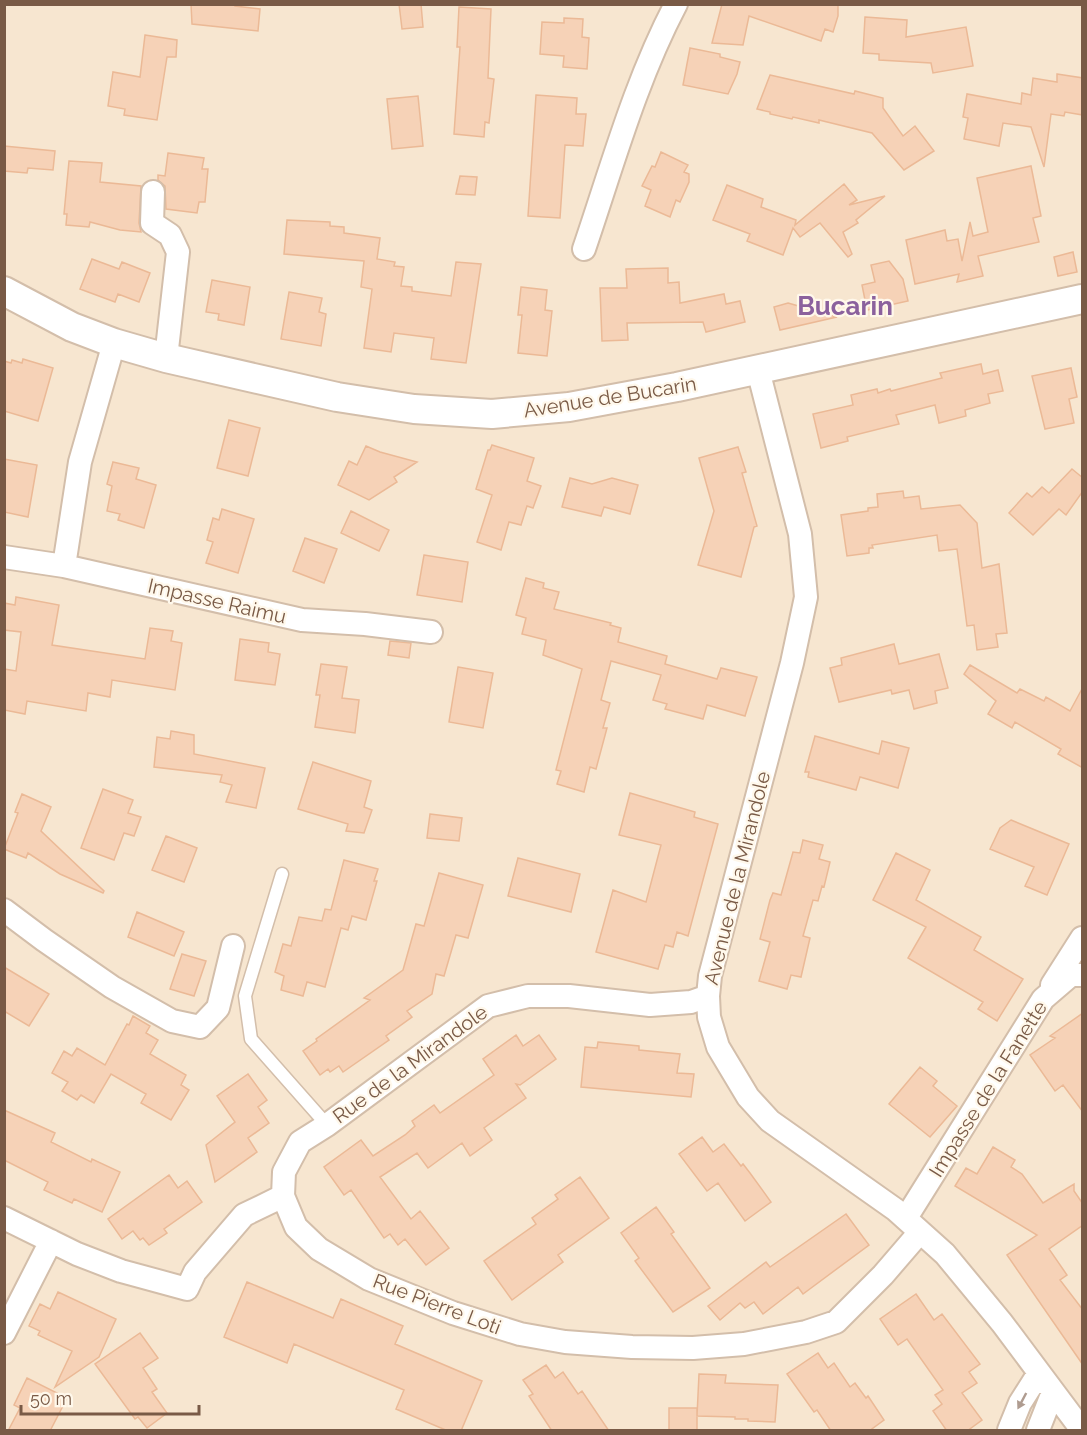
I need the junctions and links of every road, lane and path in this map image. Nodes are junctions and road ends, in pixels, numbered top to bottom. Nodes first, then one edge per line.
1 (676, 4) edge
2 (153, 192) dead end
3 (584, 249) dead end
4 (4, 291) edge
5 (1083, 299) edge
6 (114, 344) junction
7 (166, 358) junction
8 (758, 370) junction
9 (4, 557) edge
10 (63, 566) junction
11 (431, 632) dead end
12 (282, 874) dead end
13 (4, 910) edge
14 (1083, 938) edge
15 (233, 946) dead end
16 (1083, 975) edge
17 (708, 996) junction
18 (1043, 999) junction
19 (327, 1125) junction
20 (283, 1196) junction
21 (4, 1218) edge
22 (913, 1225) junction
23 (51, 1241) junction
24 (4, 1332) edge
25 (1039, 1373) junction
26 (1053, 1392) junction
27 (1009, 1431) edge
28 (1038, 1431) edge
29 (1082, 1431) edge

1 - 3 street
2 - 7 street
4 - 6 street, Avenue de Bucarin
5 - 8 street, Avenue de Bucarin
6 - 7 street, Avenue de Bucarin
6 - 10 street
7 - 8 street, Avenue de Bucarin
8 - 17 street, Avenue de la Mirandole
9 - 10 street, Impasse Raimu
10 - 11 street, Impasse Raimu
12 - 19 lane, Rue de la Mirandole
13 - 15 street
14 - 18 street
16 - 18 street, Impasse de la Fanette
17 - 19 street, Rue de la Mirandole
17 - 22 street, Avenue de la Mirandole
18 - 22 street, Impasse de la Fanette
19 - 20 street, Rue de la Mirandole
20 - 22 street, Rue Pierre Loti
20 - 23 street
21 - 23 street
22 - 25 street, Avenue de la Mirandole
23 - 24 street
25 - 26 street, Avenue de la Mirandole
25 -> 27 street
26 - 28 street
26 - 29 street, Avenue de la Mirandole

